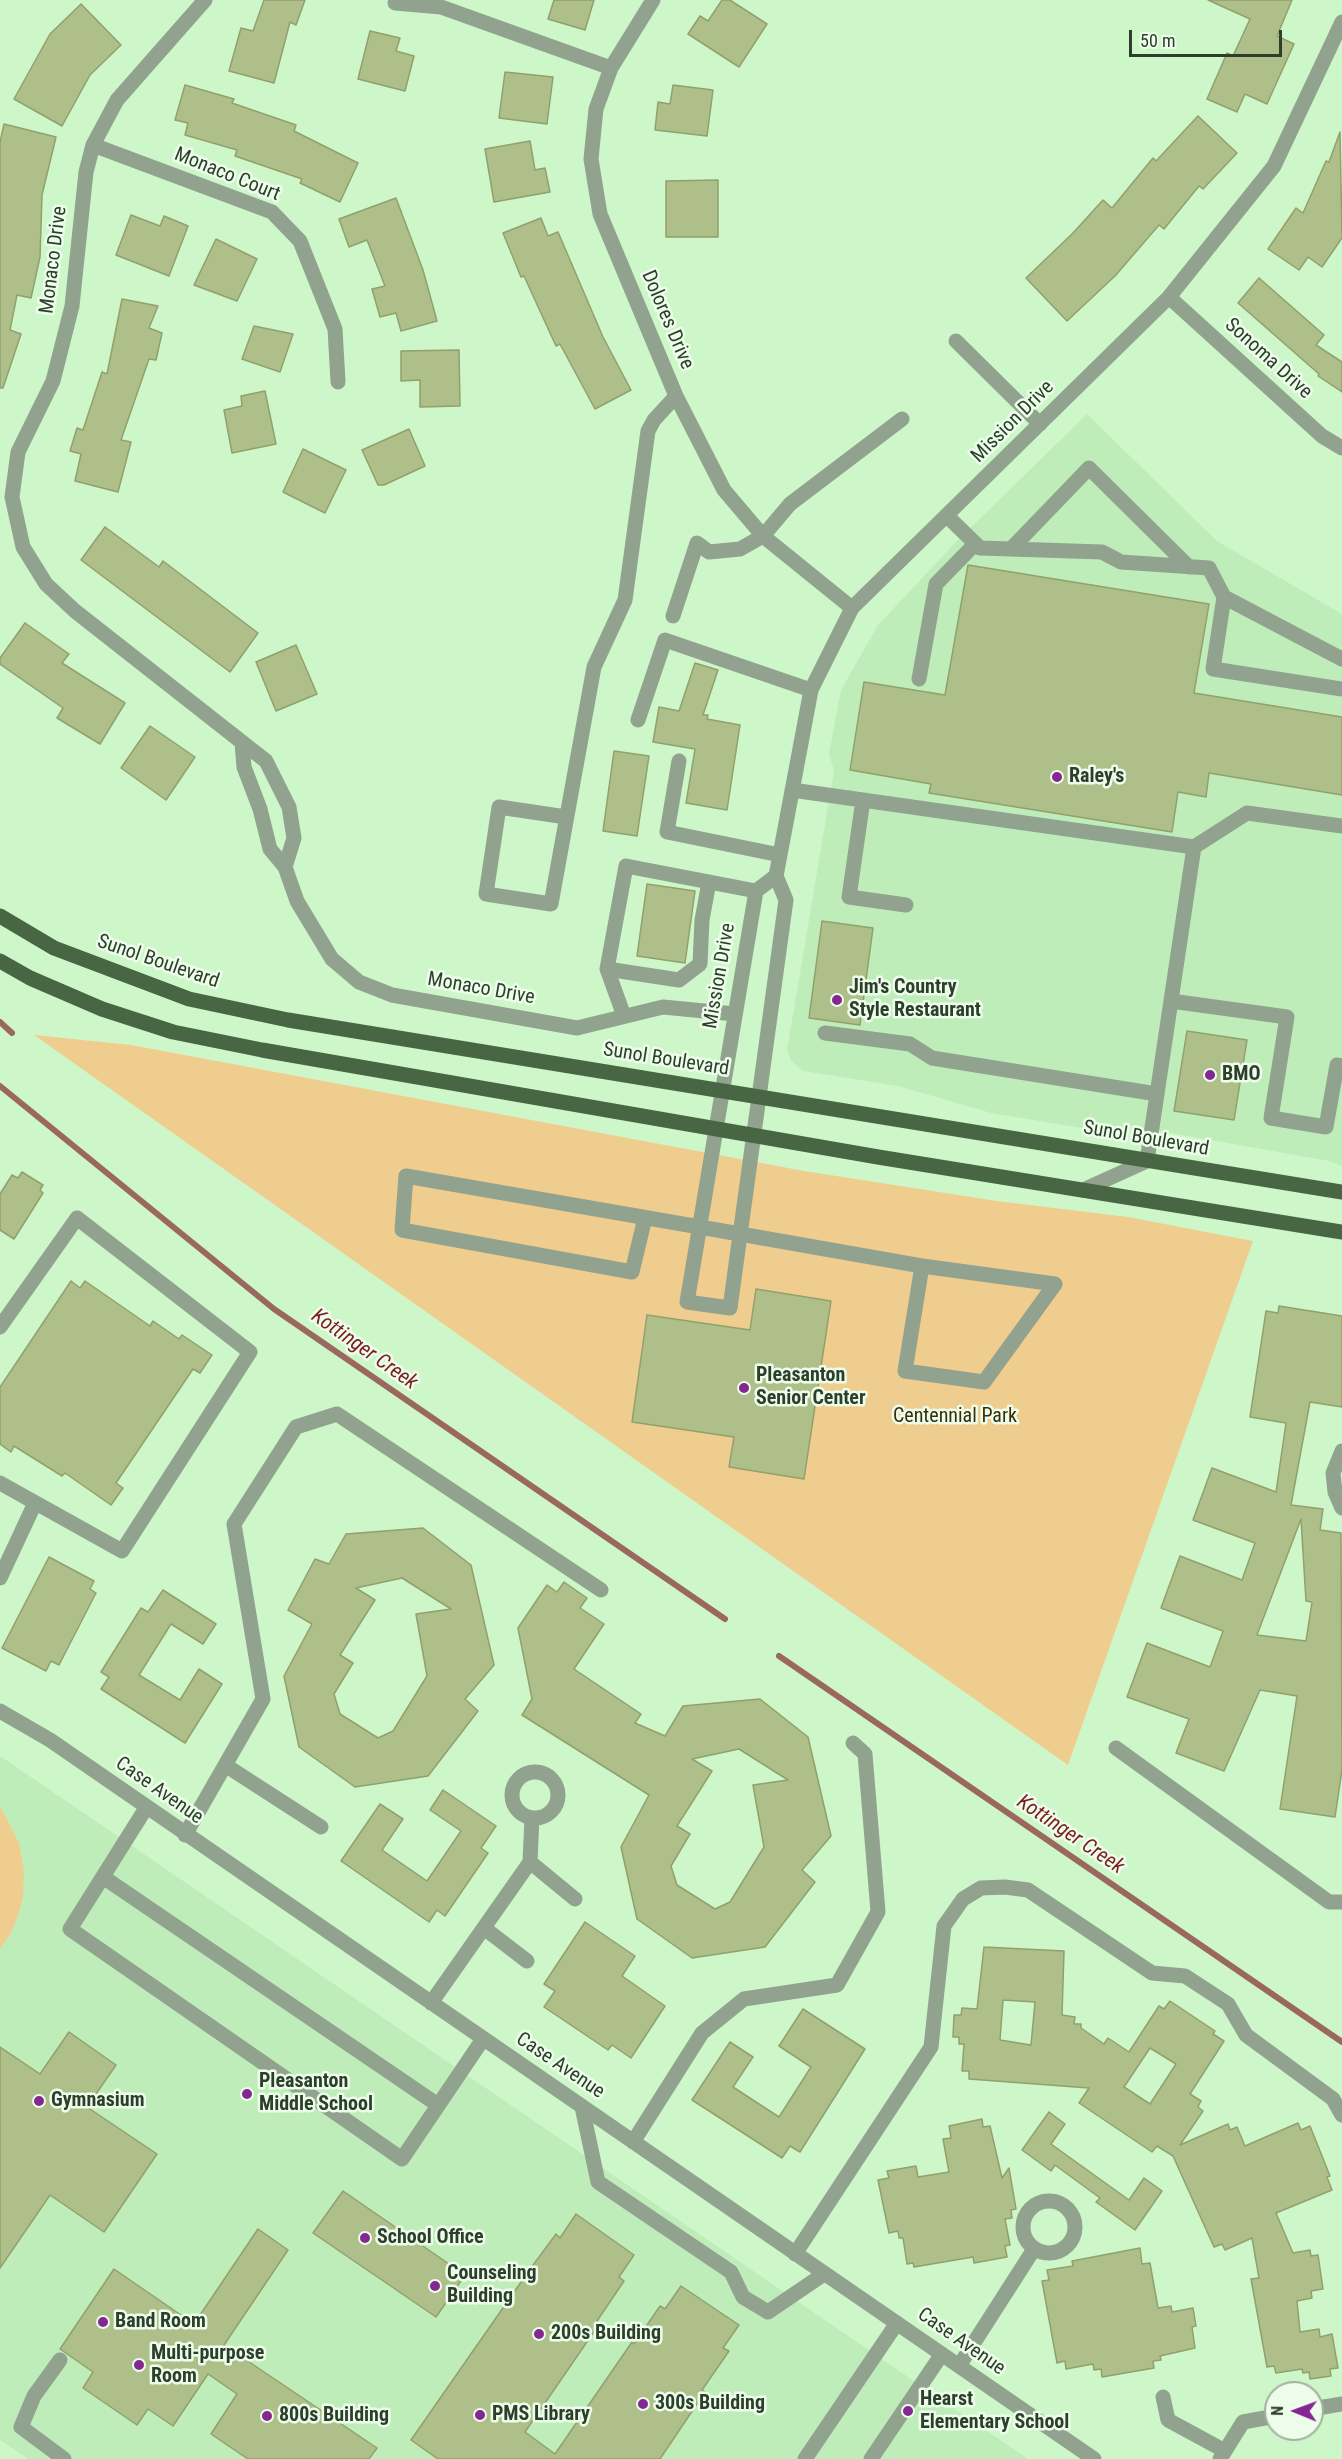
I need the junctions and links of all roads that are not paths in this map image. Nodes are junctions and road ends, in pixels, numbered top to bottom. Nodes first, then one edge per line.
1 (206, 0) edge
2 (653, 0) edge
3 (395, 3) dead end
4 (1342, 22) edge
5 (611, 68) junction
6 (93, 145) junction
7 (1169, 297) junction
8 (956, 341) dead end
9 (338, 382) dead end
10 (676, 396) junction
11 (902, 420) dead end
12 (1040, 424) junction
13 (1342, 448) edge
14 (947, 516) junction
15 (763, 536) junction
16 (975, 544) junction
17 (1011, 549) junction
18 (1189, 567) junction
19 (1224, 597) junction
20 (852, 608) junction
21 (673, 616) dead end
22 (1342, 659) edge
23 (919, 679) dead end
24 (1342, 689) edge
25 (811, 690) junction
26 (638, 720) dead end
27 (242, 743) junction
28 (679, 761) dead end
29 (792, 790) junction
30 (863, 800) junction
31 (566, 817) junction
32 (1342, 826) edge
33 (1194, 847) junction
34 (780, 855) junction
35 (285, 867) junction
36 (776, 876) junction
37 (709, 882) junction
38 (756, 891) junction
39 (906, 905) dead end
40 (0, 916) edge
41 (0, 961) edge
42 (607, 969) junction
43 (1171, 1001) junction
44 (735, 1014) junction
45 (624, 1016) junction
46 (825, 1034) dead end
47 (1342, 1066) edge
48 (722, 1090) junction
49 (1157, 1094) junction
50 (759, 1096) junction
51 (1335, 1122) edge
52 (716, 1129) junction
53 (753, 1136) junction
54 (1147, 1161) junction
55 (1083, 1190) junction
56 (1342, 1192) edge
57 (645, 1218) junction
58 (699, 1227) junction
59 (1342, 1232) edge
60 (740, 1234) junction
61 (922, 1266) junction
62 (0, 1327) edge
63 (1342, 1451) edge
64 (0, 1483) edge
65 (35, 1503) junction
66 (1342, 1508) edge
67 (0, 1578) edge
68 (601, 1590) dead end
69 (0, 1711) edge
70 (853, 1743) dead end
71 (1116, 1748) dead end
72 (225, 1765) junction
73 (146, 1808) junction
74 (532, 1818) dead end
75 (321, 1827) dead end
76 (185, 1835) junction
77 (530, 1862) junction
78 (103, 1876) junction
79 (575, 1899) dead end
80 (1342, 1902) edge
81 (484, 1928) junction
82 (527, 1961) dead end
83 (431, 2003) junction
84 (483, 2039) junction
85 (438, 2105) junction
86 (582, 2107) junction
87 (1342, 2115) edge
88 (633, 2142) junction
89 (1034, 2249) dead end
90 (795, 2254) junction
91 (824, 2274) junction
92 (897, 2323) junction
93 (942, 2354) junction
94 (60, 2360) dead end
95 (959, 2366) junction
96 (1163, 2397) dead end
97 (1342, 2404) edge
98 (1324, 2407) edge
99 (1264, 2418) edge
100 (1222, 2455) edge
101 (64, 2459) edge
102 (805, 2459) edge
103 (871, 2459) edge
104 (1094, 2459) edge

1 - 6 street, Monaco Drive
2 - 5 street, Dolores Drive
3 - 5 street
4 - 7 street, Mission Drive
5 - 10 street, Dolores Drive
6 - 9 street, Monaco Court
6 - 27 street, Monaco Drive
7 - 12 street, Mission Drive
7 - 13 street, Sonoma Drive
8 - 12 street
10 - 15 street, Dolores Drive
10 - 31 street
11 - 15 street
12 - 14 street, Mission Drive
14 - 16 street
14 - 20 street, Mission Drive
15 - 20 street, Dolores Drive
15 - 21 street
16 - 17 street
16 - 23 street
17 - 18 street
17 - 18 street
18 - 19 street
19 - 22 street
19 - 24 street
20 - 25 street, Mission Drive
25 - 26 street
25 - 29 street, Mission Drive
27 - 35 street, Monaco Drive
27 - 35 street, Monaco Drive
28 - 34 street
29 - 30 street
29 - 34 street, Mission Drive
30 - 33 street
30 - 39 street
31 - 31 street
32 - 33 street
33 - 43 street
34 - 36 street, Mission Drive
35 - 45 street, Monaco Drive
36 - 38 street
36 - 50 street, Mission Drive
37 - 38 street
37 - 42 street
37 - 42 street
38 - 44 street, Mission Drive
40 - 48 main road, Sunol Boulevard
41 - 52 main road
42 - 45 street
43 - 49 street
43 - 51 street
44 - 45 street, Monaco Drive
44 - 48 street, Mission Drive
46 - 49 street
47 - 51 street
48 - 50 main road, Sunol Boulevard
48 - 52 street, Mission Drive
49 - 54 street
50 - 53 street, Mission Drive
50 - 54 main road, Sunol Boulevard
52 - 53 main road
52 - 58 street, Mission Drive
53 - 55 main road
53 - 60 street, Mission Drive
54 - 55 street
54 - 56 main road, Sunol Boulevard
55 - 59 main road
57 - 57 street
57 - 58 street
58 - 60 street
58 - 60 street, Mission Drive
60 - 61 street
61 - 61 street
62 - 65 street
63 - 66 street
64 - 65 street
65 - 67 street
68 - 72 street
69 - 73 street, Case Avenue
70 - 88 street
71 - 80 street
72 - 75 street
72 - 76 street
73 - 76 street, Case Avenue
73 - 78 street
74 - 77 street
76 - 83 street, Case Avenue
77 - 79 street
77 - 81 street
78 - 85 street
78 - 85 street
81 - 82 street
81 - 83 street
83 - 84 street, Case Avenue
84 - 85 street
84 - 86 street, Case Avenue
86 - 88 street, Case Avenue
86 - 91 street
87 - 90 street
88 - 90 street, Case Avenue
89 - 95 street
90 - 91 street, Case Avenue
91 - 92 street, Case Avenue
92 - 93 street, Case Avenue
92 - 102 street
93 - 95 street, Case Avenue
93 - 103 street
94 - 101 street
95 - 104 street, Case Avenue
96 - 100 street
97 - 98 street
99 - 100 street

